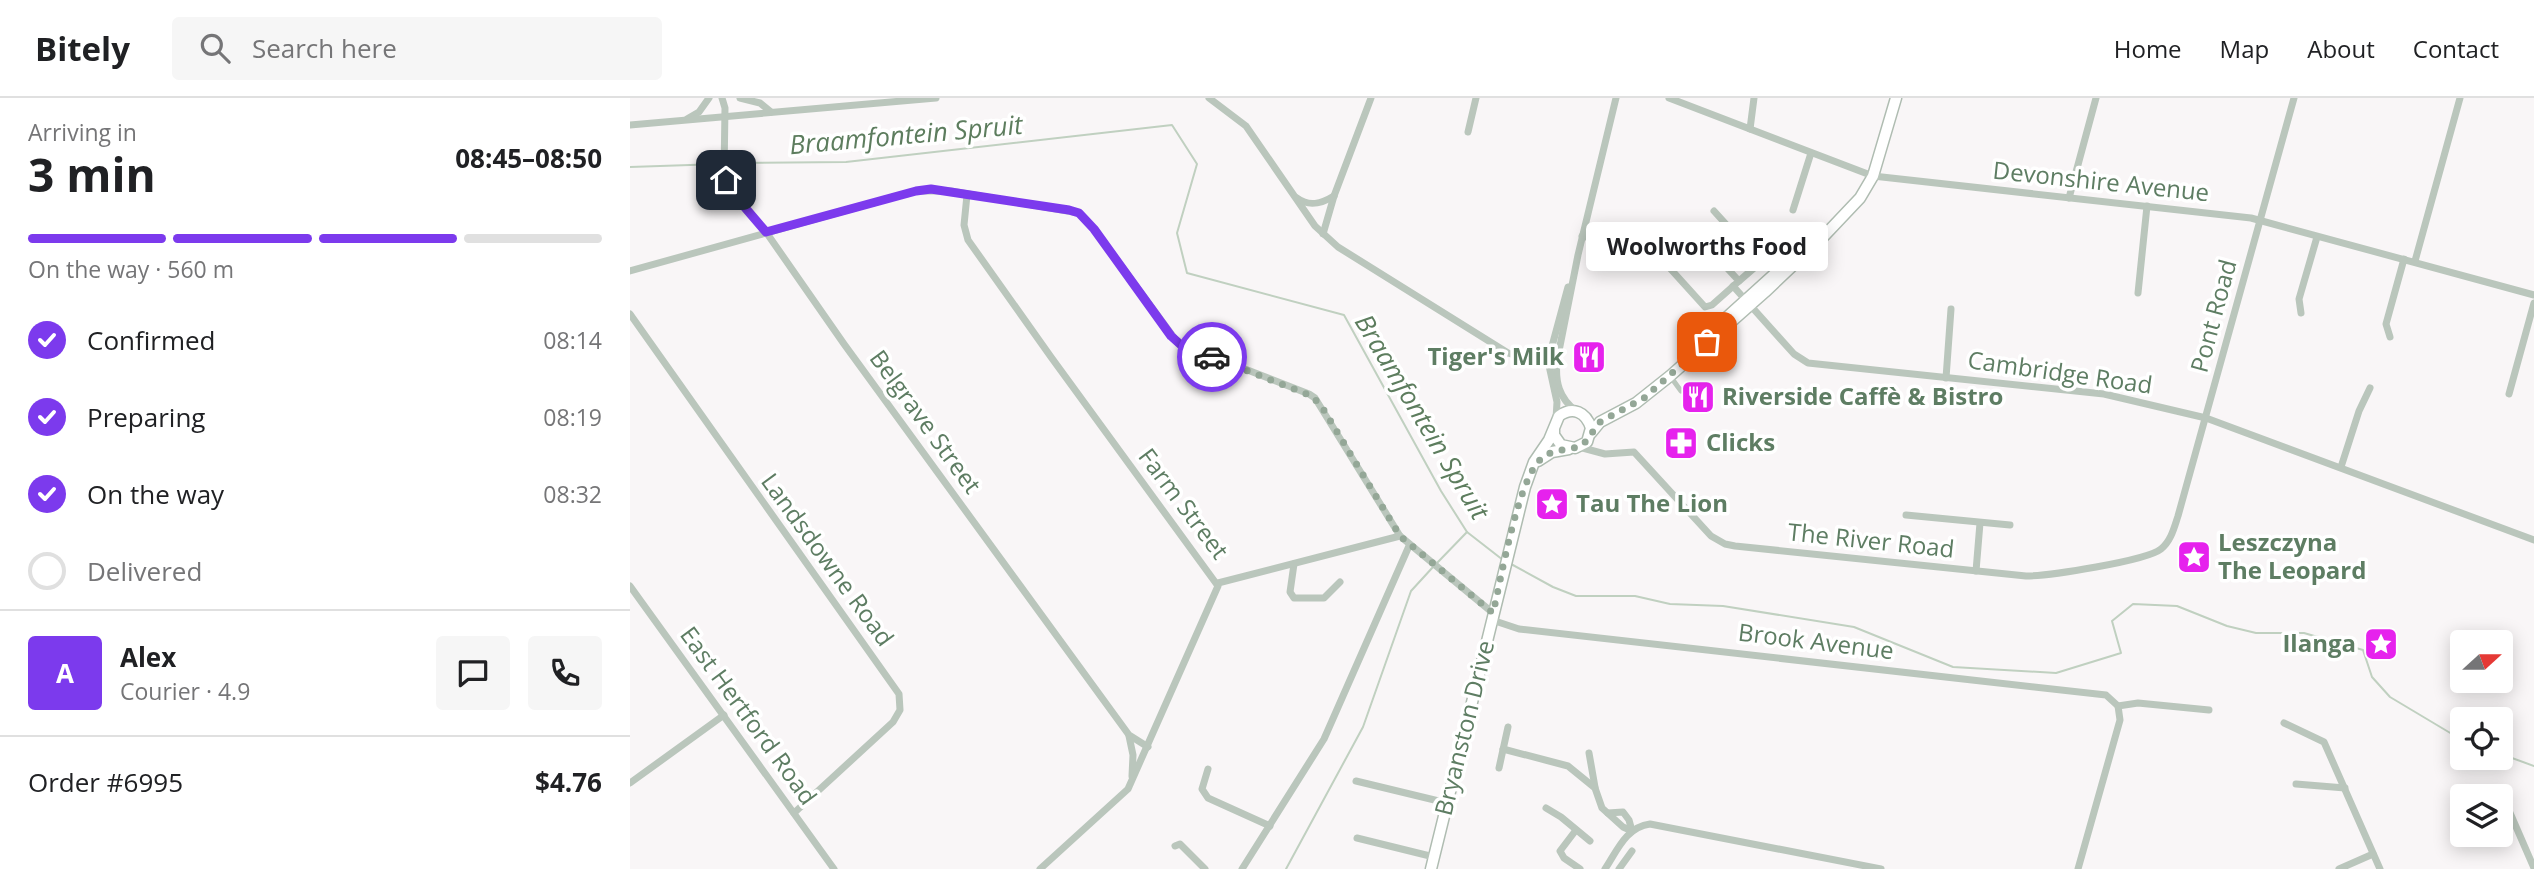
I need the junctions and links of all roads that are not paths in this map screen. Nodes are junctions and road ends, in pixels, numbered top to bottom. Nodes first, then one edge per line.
1 (709, 98) edge
2 (722, 98) edge
3 (740, 98) edge
4 (936, 98) edge
5 (1209, 98) edge
6 (1371, 98) edge
7 (1476, 98) edge
8 (1616, 98) edge
9 (1669, 98) edge
10 (1754, 98) edge
11 (1896, 98) edge
12 (2096, 98) edge
13 (2294, 98) edge
14 (2460, 98) edge
15 (771, 112) junction
16 (725, 117) junction
17 (683, 121) junction
18 (630, 125) edge
19 (1749, 129) junction
20 (1468, 132) dead end
21 (1811, 153) junction
22 (1872, 176) junction
23 (967, 195) junction
24 (1293, 196) junction
25 (1334, 196) junction
26 (2069, 198) junction
27 (2147, 206) junction
28 (1793, 210) dead end
29 (1714, 211) dead end
30 (2261, 220) junction
31 (1690, 229) dead end
32 (766, 232) junction
33 (1323, 234) junction
34 (1582, 236) junction
35 (2317, 237) junction
36 (1662, 254) dead end
37 (2404, 259) junction
38 (1771, 260) dead end
39 (2415, 261) junction
40 (1761, 262) junction
41 (1667, 265) dead end
42 (1576, 267) junction
43 (630, 271) edge
44 (1736, 283) junction
45 (2138, 293) dead end
46 (2534, 295) edge
47 (1748, 303) junction
48 (2534, 303) edge
49 (1951, 309) dead end
50 (2301, 313) dead end
51 (630, 314) edge
52 (2390, 337) dead end
53 (1548, 360) junction
54 (1557, 361) junction
55 (1670, 376) junction
56 (1946, 377) junction
57 (2370, 388) dead end
58 (1681, 391) dead end
59 (2509, 394) dead end
60 (1579, 412) junction
61 (2206, 418) junction
62 (1555, 425) junction
63 (1590, 435) junction
64 (1575, 448) junction
65 (1605, 454) junction
66 (1533, 466) junction
67 (2342, 467) junction
68 (1906, 515) dead end
69 (1980, 523) junction
70 (2010, 526) dead end
71 (1400, 536) junction
72 (2534, 540) edge
73 (2168, 542) joint
74 (1409, 546) junction
75 (1294, 564) junction
76 (1976, 571) junction
77 (1340, 582) dead end
78 (1218, 583) junction
79 (630, 586) edge
80 (1492, 617) junction
81 (2118, 706) junction
82 (2209, 710) dead end
83 (724, 715) junction
84 (2284, 723) dead end
85 (1508, 727) dead end
86 (1129, 735) junction
87 (1148, 747) junction
88 (1503, 750) junction
89 (1589, 753) dead end
90 (1499, 768) dead end
91 (1208, 769) dead end
92 (1356, 780) dead end
93 (630, 783) edge
94 (1131, 783) junction
95 (2296, 784) dead end
96 (1595, 788) junction
97 (2345, 788) junction
98 (1447, 803) junction
99 (1546, 808) dead end
100 (794, 813) junction
101 (2513, 820) edge
102 (1270, 827) junction
103 (1576, 830) junction
104 (1632, 831) junction
105 (1357, 838) dead end
106 (1590, 842) dead end
107 (1175, 846) dead end
108 (1632, 851) dead end
109 (2373, 854) junction
110 (1434, 857) junction
111 (2534, 868) edge
112 (834, 869) edge
113 (1040, 869) edge
114 (1205, 869) edge
115 (1242, 869) edge
116 (1431, 869) edge
117 (1580, 869) edge
118 (1605, 869) edge
119 (1619, 869) edge
120 (1881, 869) edge
121 (2078, 869) edge
122 (2339, 869) edge
123 (2380, 869) edge

1 - 17 street
2 - 16 street, Belgrave Street
3 - 15 street
4 - 15 street
5 - 24 street
6 - 25 street
7 - 20 street
8 - 34 street
9 - 19 street, Devonshire Avenue
10 - 19 street
11 - 22 main road
12 - 26 street
13 - 30 street, Pont Road
14 - 39 street
15 - 16 street
16 - 17 street
16 - 32 street, Belgrave Street
17 - 18 street
19 - 21 street, Devonshire Avenue
21 - 22 street, Devonshire Avenue
21 - 28 street
22 - 26 street, Devonshire Avenue
22 - 47 main road
23 - 32 street, Brook Avenue
23 - 71 street, Brook Avenue
23 - 78 street, Farm Street
24 - 25 street
24 - 33 street
25 - 33 street
26 - 27 street, Devonshire Avenue
27 - 30 street, Devonshire Avenue
27 - 45 street
29 - 40 street
30 - 35 street, Devonshire Avenue
30 - 61 street, Pont Road
31 - 44 street, Cambridge Road
32 - 43 street, Brook Avenue
32 - 86 street, Belgrave Street
33 - 53 street
34 - 36 street
34 - 42 street
35 - 37 street, Devonshire Avenue
35 - 50 street
37 - 39 street, Devonshire Avenue
37 - 52 street
38 - 40 street
39 - 46 street, Devonshire Avenue
40 - 44 street
41 - 44 street
42 - 53 street
42 - 54 street
44 - 47 street, Cambridge Road
47 - 55 main road
47 - 56 street, Cambridge Road
47 - 60 main road
48 - 59 street
49 - 56 street
51 - 100 street, Landsdowne Road
53 - 54 street
53 - 62 street
54 - 60 street
55 - 58 street
55 - 63 main road
56 - 61 street, Cambridge Road
57 - 67 street
60 - 62 main road
60 - 63 main road
61 - 67 street, Cambridge Road
61 - 73 street, Pont Road
62 - 64 main road
62 - 66 main road, Bryanston Drive
63 - 64 main road
63 - 65 street
64 - 65 street, The River Road
64 - 66 main road
65 - 76 street, The River Road
66 - 80 main road, Bryanston Drive
67 - 72 street, Cambridge Road
68 - 69 street
69 - 70 street
69 - 76 street
71 - 74 street, Brook Avenue
71 - 75 street
73 - 76 street, The River Road
74 - 80 street, Brook Avenue
74 - 102 street
75 - 77 street
75 - 78 street
78 - 87 street, Farm Street
79 - 83 street, East Hertford Road
80 - 81 street, Brook Avenue
80 - 98 main road, Bryanston Drive
81 - 82 street
81 - 121 street
83 - 93 street
83 - 100 street, East Hertford Road
84 - 97 street
85 - 88 street
86 - 87 street, Belgrave Street
86 - 94 street
87 - 94 street, Farm Street
88 - 90 street
88 - 96 street
89 - 96 street
91 - 102 street
92 - 98 street
94 - 113 street, Farm Street
95 - 97 street
96 - 104 street
97 - 109 street
98 - 110 main road, Bryanston Drive
99 - 103 street
100 - 112 street, East Hertford Road
101 - 111 street
102 - 115 street
103 - 106 street
103 - 117 street
104 - 118 street
104 - 120 street
105 - 110 street
107 - 114 street
108 - 119 street
109 - 122 street
109 - 123 street
110 - 116 main road, Bryanston Drive

